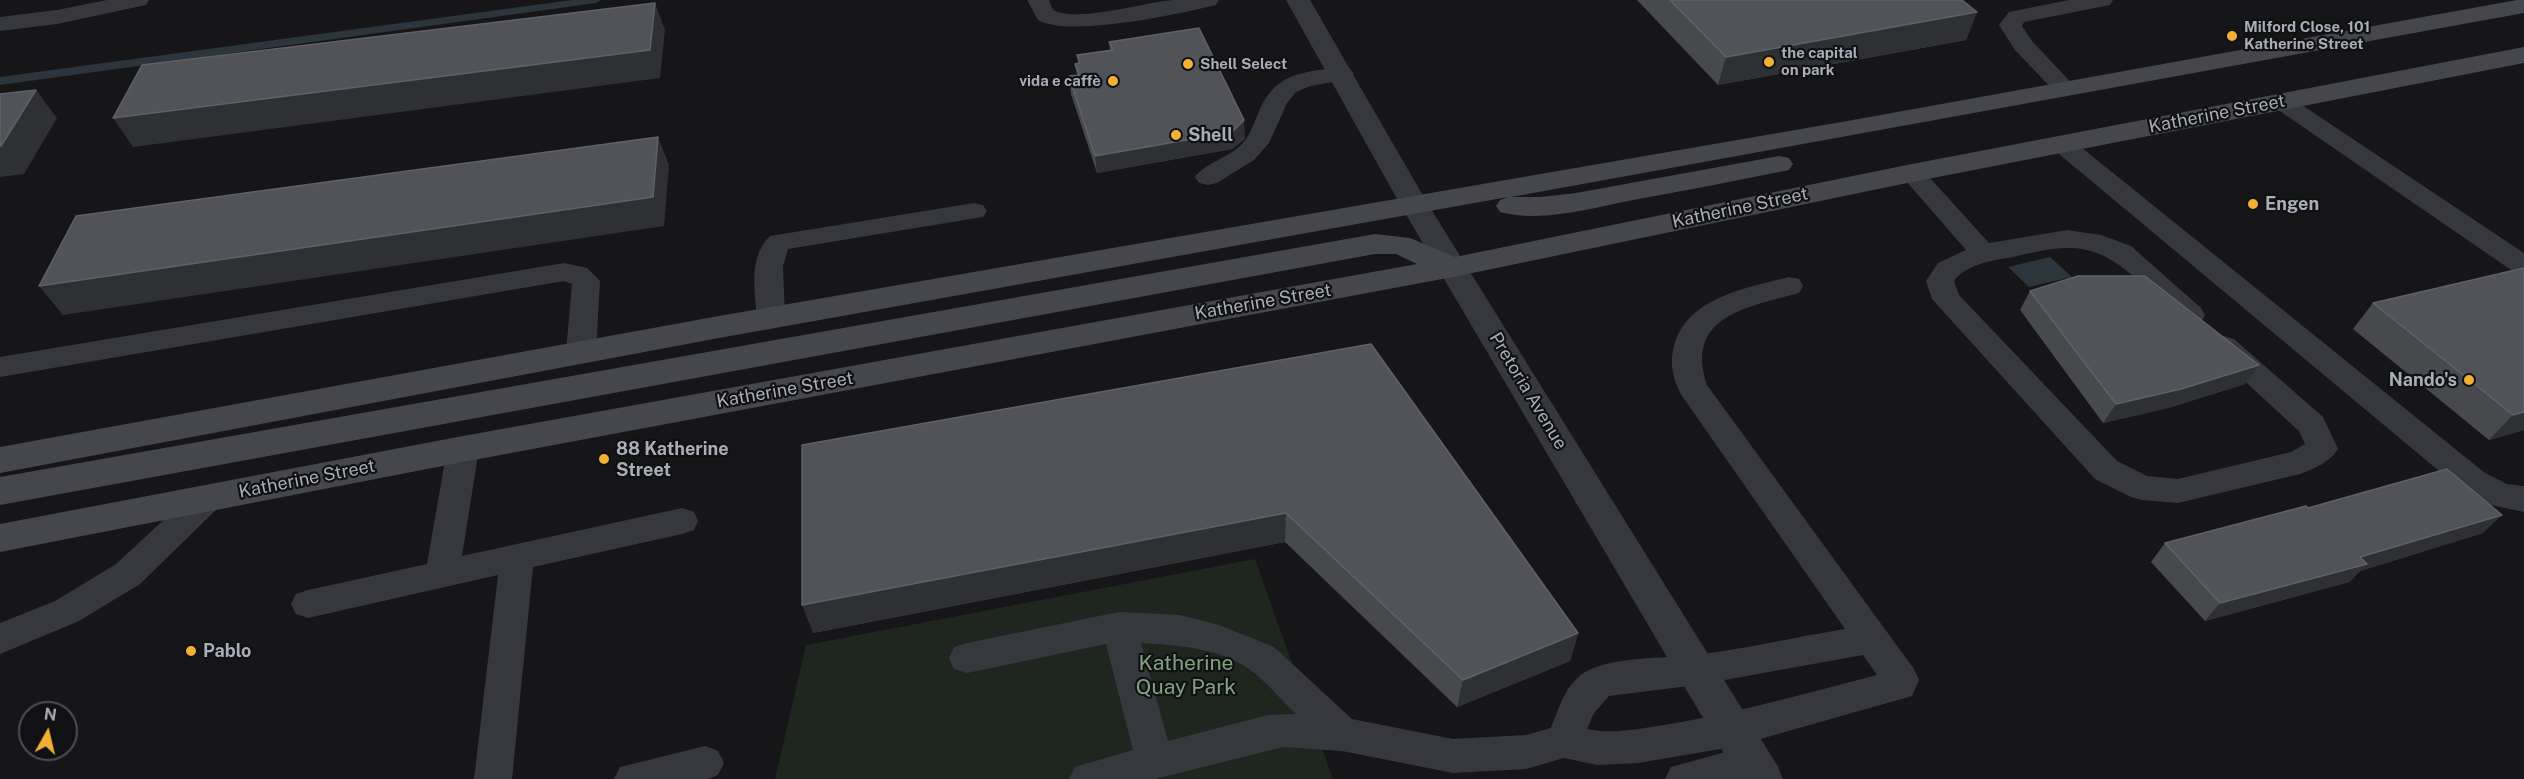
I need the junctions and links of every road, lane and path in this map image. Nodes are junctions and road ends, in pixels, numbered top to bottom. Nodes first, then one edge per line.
1 (138, 0) edge
2 (1038, 0) edge
3 (1208, 0) edge
4 (1298, 0) edge
5 (2102, 0) edge
6 (2524, 6) edge
7 (0, 24) edge
8 (2524, 26) edge
9 (2524, 55) edge
10 (1342, 74) junction
11 (2066, 89) junction
12 (2282, 102) junction
13 (2062, 144) junction
14 (1912, 173) junction
15 (1208, 177) dead end
16 (1415, 206) junction
17 (974, 211) dead end
18 (1983, 253) junction
19 (2524, 266) edge
20 (1453, 267) junction
21 (1789, 286) dead end
22 (771, 318) junction
23 (581, 352) junction
24 (0, 367) edge
25 (463, 449) junction
26 (0, 460) edge
27 (0, 491) edge
28 (208, 498) junction
29 (2524, 499) edge
30 (682, 521) dead end
31 (0, 538) edge
32 (517, 557) junction
33 (442, 574) junction
34 (308, 604) dead end
35 (1119, 627) junction
36 (0, 639) edge
37 (1870, 639) junction
38 (967, 658) dead end
39 (1698, 670) junction
40 (1342, 734) junction
41 (1564, 741) junction
42 (1748, 757) edge
43 (1155, 762) junction
44 (705, 763) dead end
45 (492, 779) edge
46 (633, 779) edge
47 (1088, 779) edge
48 (1684, 779) edge

1 - 7 lane
2 - 3 lane
4 - 10 street, Pretoria Avenue
5 - 11 lane
6 - 11 main road
8 - 16 main road
9 - 12 main road, Katherine Street
10 - 15 lane
10 - 16 street, Pretoria Avenue
11 - 16 main road
12 - 13 main road, Katherine Street
12 - 19 lane
13 - 14 main road, Katherine Street
13 - 29 lane
14 - 18 lane
14 - 20 main road, Katherine Street
16 - 20 street, Pretoria Avenue
16 - 22 main road
17 - 22 lane
18 - 18 lane
20 - 25 main road, Katherine Street
20 - 27 main road
20 - 39 street, Pretoria Avenue
21 - 37 lane
22 - 23 main road
23 - 24 lane
23 - 26 main road
25 - 28 main road, Katherine Street
25 - 33 lane
28 - 31 main road, Katherine Street
28 - 36 lane
30 - 32 lane
32 - 33 lane
32 - 45 lane
33 - 34 lane
35 - 38 lane
35 - 40 lane
35 - 43 lane
37 - 39 lane
37 - 42 lane
39 - 41 lane
39 - 42 street, Pretoria Avenue
40 - 41 lane
40 - 43 lane
41 - 42 lane
42 - 48 lane
43 - 47 lane
44 - 46 lane

